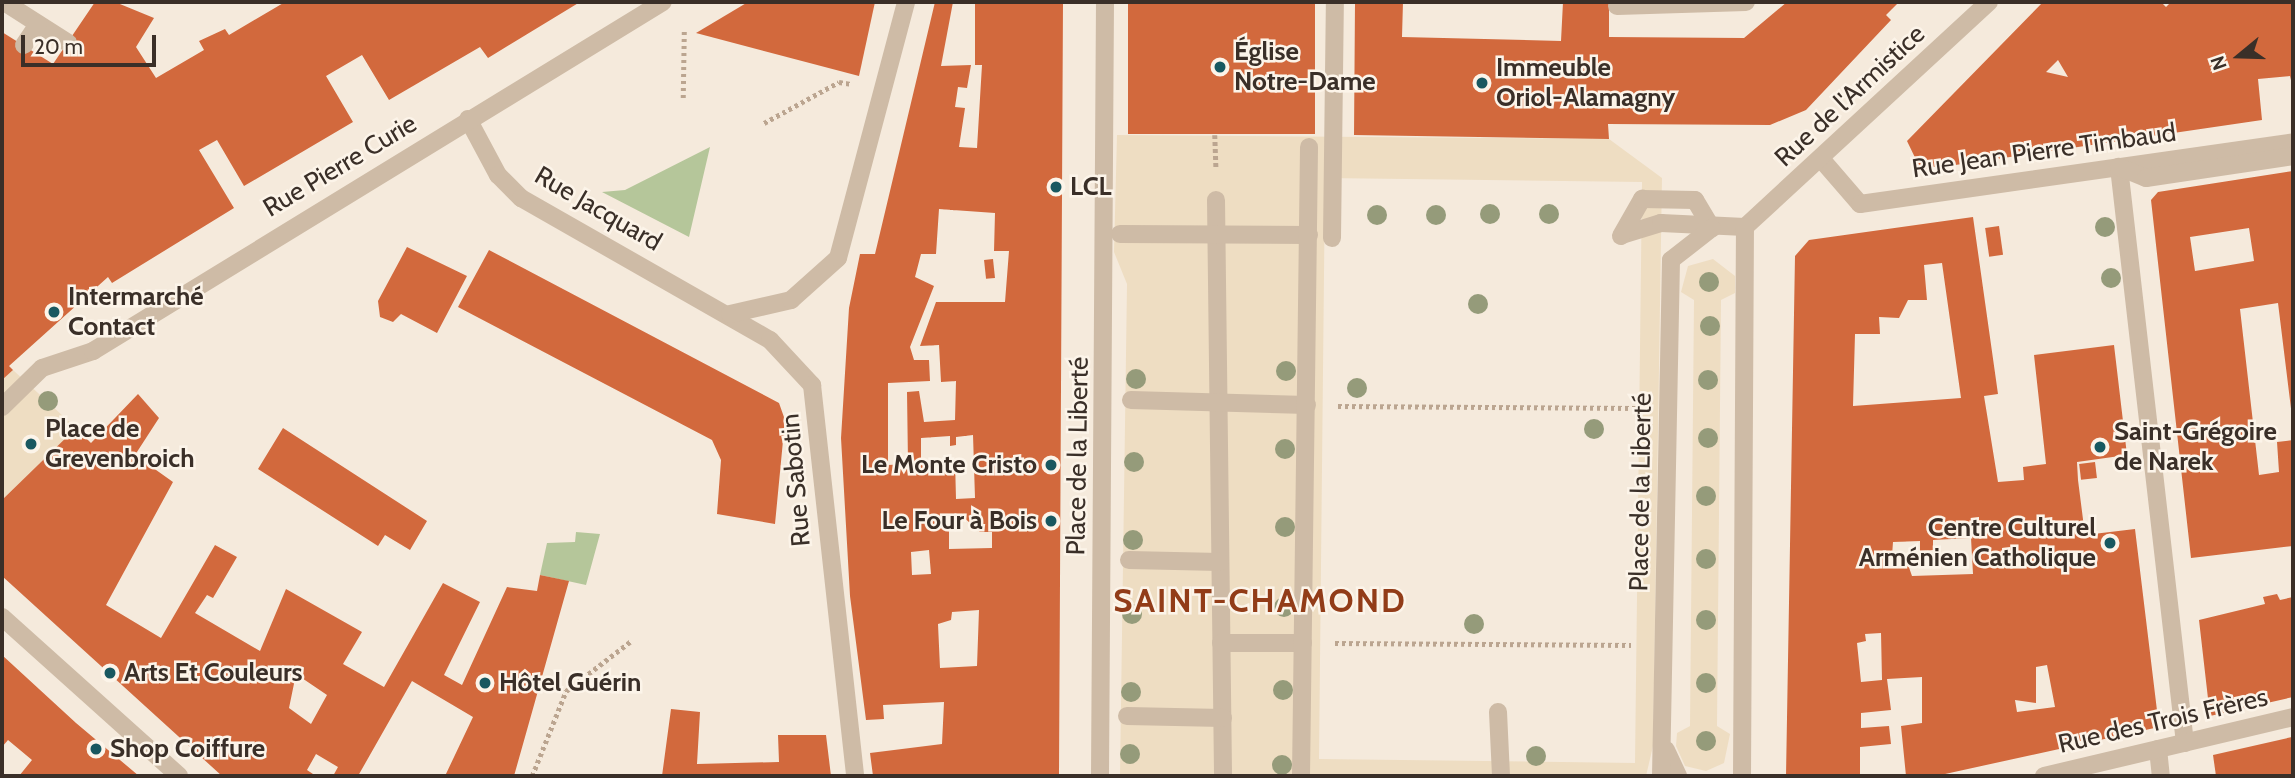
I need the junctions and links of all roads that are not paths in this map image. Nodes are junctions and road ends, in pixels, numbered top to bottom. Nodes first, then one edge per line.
1 (4, 2) edge
2 (663, 2) edge
3 (906, 2) edge
4 (1105, 2) edge
5 (1335, 2) edge
6 (1746, 2) edge
7 (1989, 2) edge
8 (1617, 6) dead end
9 (38, 24) junction
10 (68, 43) dead end
11 (24, 46) dead end
12 (468, 118) junction
13 (2293, 142) edge
14 (1309, 146) dead end
15 (2293, 156) edge
16 (1822, 160) junction
17 (2119, 167) junction
18 (1216, 200) dead end
19 (1745, 227) junction
20 (1712, 228) junction
21 (1120, 234) dead end
22 (1309, 235) junction
23 (1216, 236) junction
24 (1332, 238) dead end
25 (730, 314) junction
26 (1131, 400) dead end
27 (1218, 403) junction
28 (1307, 405) junction
29 (2, 407) edge
30 (1129, 559) dead end
31 (1220, 562) junction
32 (2, 617) edge
33 (1221, 643) junction
34 (1303, 643) junction
35 (1498, 712) dead end
36 (1127, 716) dead end
37 (2293, 717) edge
38 (1223, 718) junction
39 (2185, 743) junction
40 (1665, 747) junction
41 (2158, 749) junction
42 (179, 776) edge
43 (856, 776) edge
44 (1100, 776) edge
45 (1223, 776) edge
46 (1301, 776) edge
47 (1501, 776) edge
48 (1661, 776) edge
49 (1678, 776) edge
50 (1742, 776) edge
51 (2044, 776) edge
52 (2161, 776) edge

1 - 9 street
2 - 12 street, Rue Pierre Curie
3 - 25 street
4 - 44 street, Place de la Liberté
5 - 24 street
6 - 8 street
7 - 16 street, Rue de l'Armistice
9 - 10 street
9 - 11 street
12 - 25 street, Rue Jacquard
12 - 29 street, Rue Pierre Curie
13 - 17 street, Rue Jean Pierre Timbaud
14 - 22 street
15 - 17 street
16 - 17 street, Rue Jean Pierre Timbaud
16 - 19 street, Rue de l'Armistice
17 - 39 street
18 - 23 street
19 - 20 street
19 - 50 street
20 - 20 street
20 - 40 street, Place de la Liberté
21 - 23 street
22 - 23 street
22 - 28 street
23 - 27 street
25 - 43 street, Rue Sabotin
26 - 27 street
27 - 28 street
27 - 31 street
28 - 34 street
30 - 31 street
31 - 33 street
32 - 42 street
33 - 34 street
33 - 38 street
34 - 46 street
35 - 47 street
36 - 38 street
37 - 39 street, Rue des Trois Frères
38 - 45 street
39 - 41 street, Rue des Trois Frères
40 - 48 street, Place de la Liberté
40 - 49 street
41 - 51 street, Rue des Trois Frères
41 - 52 street

